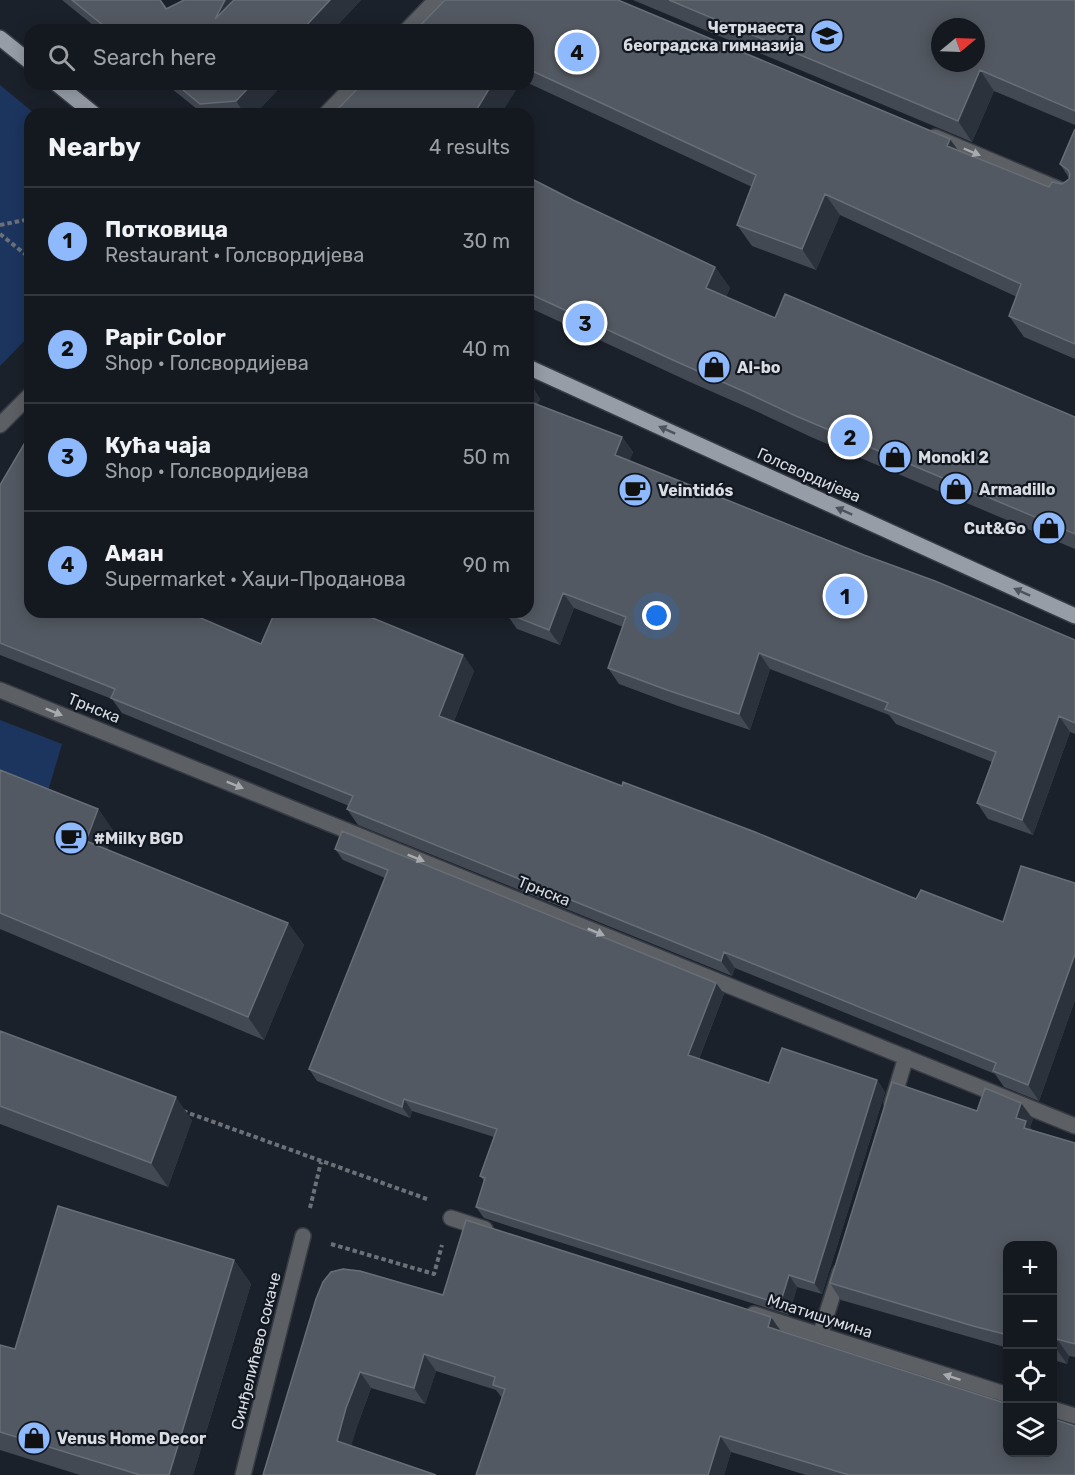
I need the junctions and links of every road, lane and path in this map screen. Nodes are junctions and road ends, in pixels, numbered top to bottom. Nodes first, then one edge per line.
1 (436, 0) edge
2 (413, 24) edge
3 (0, 38) edge
4 (24, 57) edge
5 (64, 90) edge
6 (349, 90) edge
7 (87, 108) edge
8 (332, 108) edge
9 (923, 132) edge
10 (1075, 195) edge
11 (24, 220) edge
12 (0, 225) edge
13 (0, 234) edge
14 (24, 253) edge
15 (534, 370) edge
16 (24, 401) edge
17 (0, 424) edge
18 (1075, 616) edge
19 (0, 690) edge
20 (906, 1057) junction
21 (177, 1108) dead end
22 (889, 1113) edge
23 (1075, 1126) edge
24 (321, 1162) junction
25 (451, 1218) joint
26 (495, 1232) edge
27 (303, 1236) junction
28 (844, 1257) edge
29 (434, 1274) dead end
30 (742, 1310) edge
31 (820, 1335) junction
32 (1003, 1393) edge
33 (1057, 1410) edge
34 (1075, 1416) edge
35 (243, 1475) edge

1 - 2 street
3 - 4 main road
5 - 7 main road
6 - 8 street
9 -> 10 street
11 - 12 path
13 - 14 path
18 -> 15 main road, Голсвордијева
16 - 17 street
19 -> 20 street, Трнска
20 - 22 street
20 - 23 street, Трнска
21 - 24 path
24 - 25 path
24 - 27 path
25 - 26 street
27 - 29 path
27 - 35 street, Синђелићево сокаче
28 - 31 street
30 - 31 street, Млатишумина
32 -> 31 street, Млатишумина
33 - 34 street

